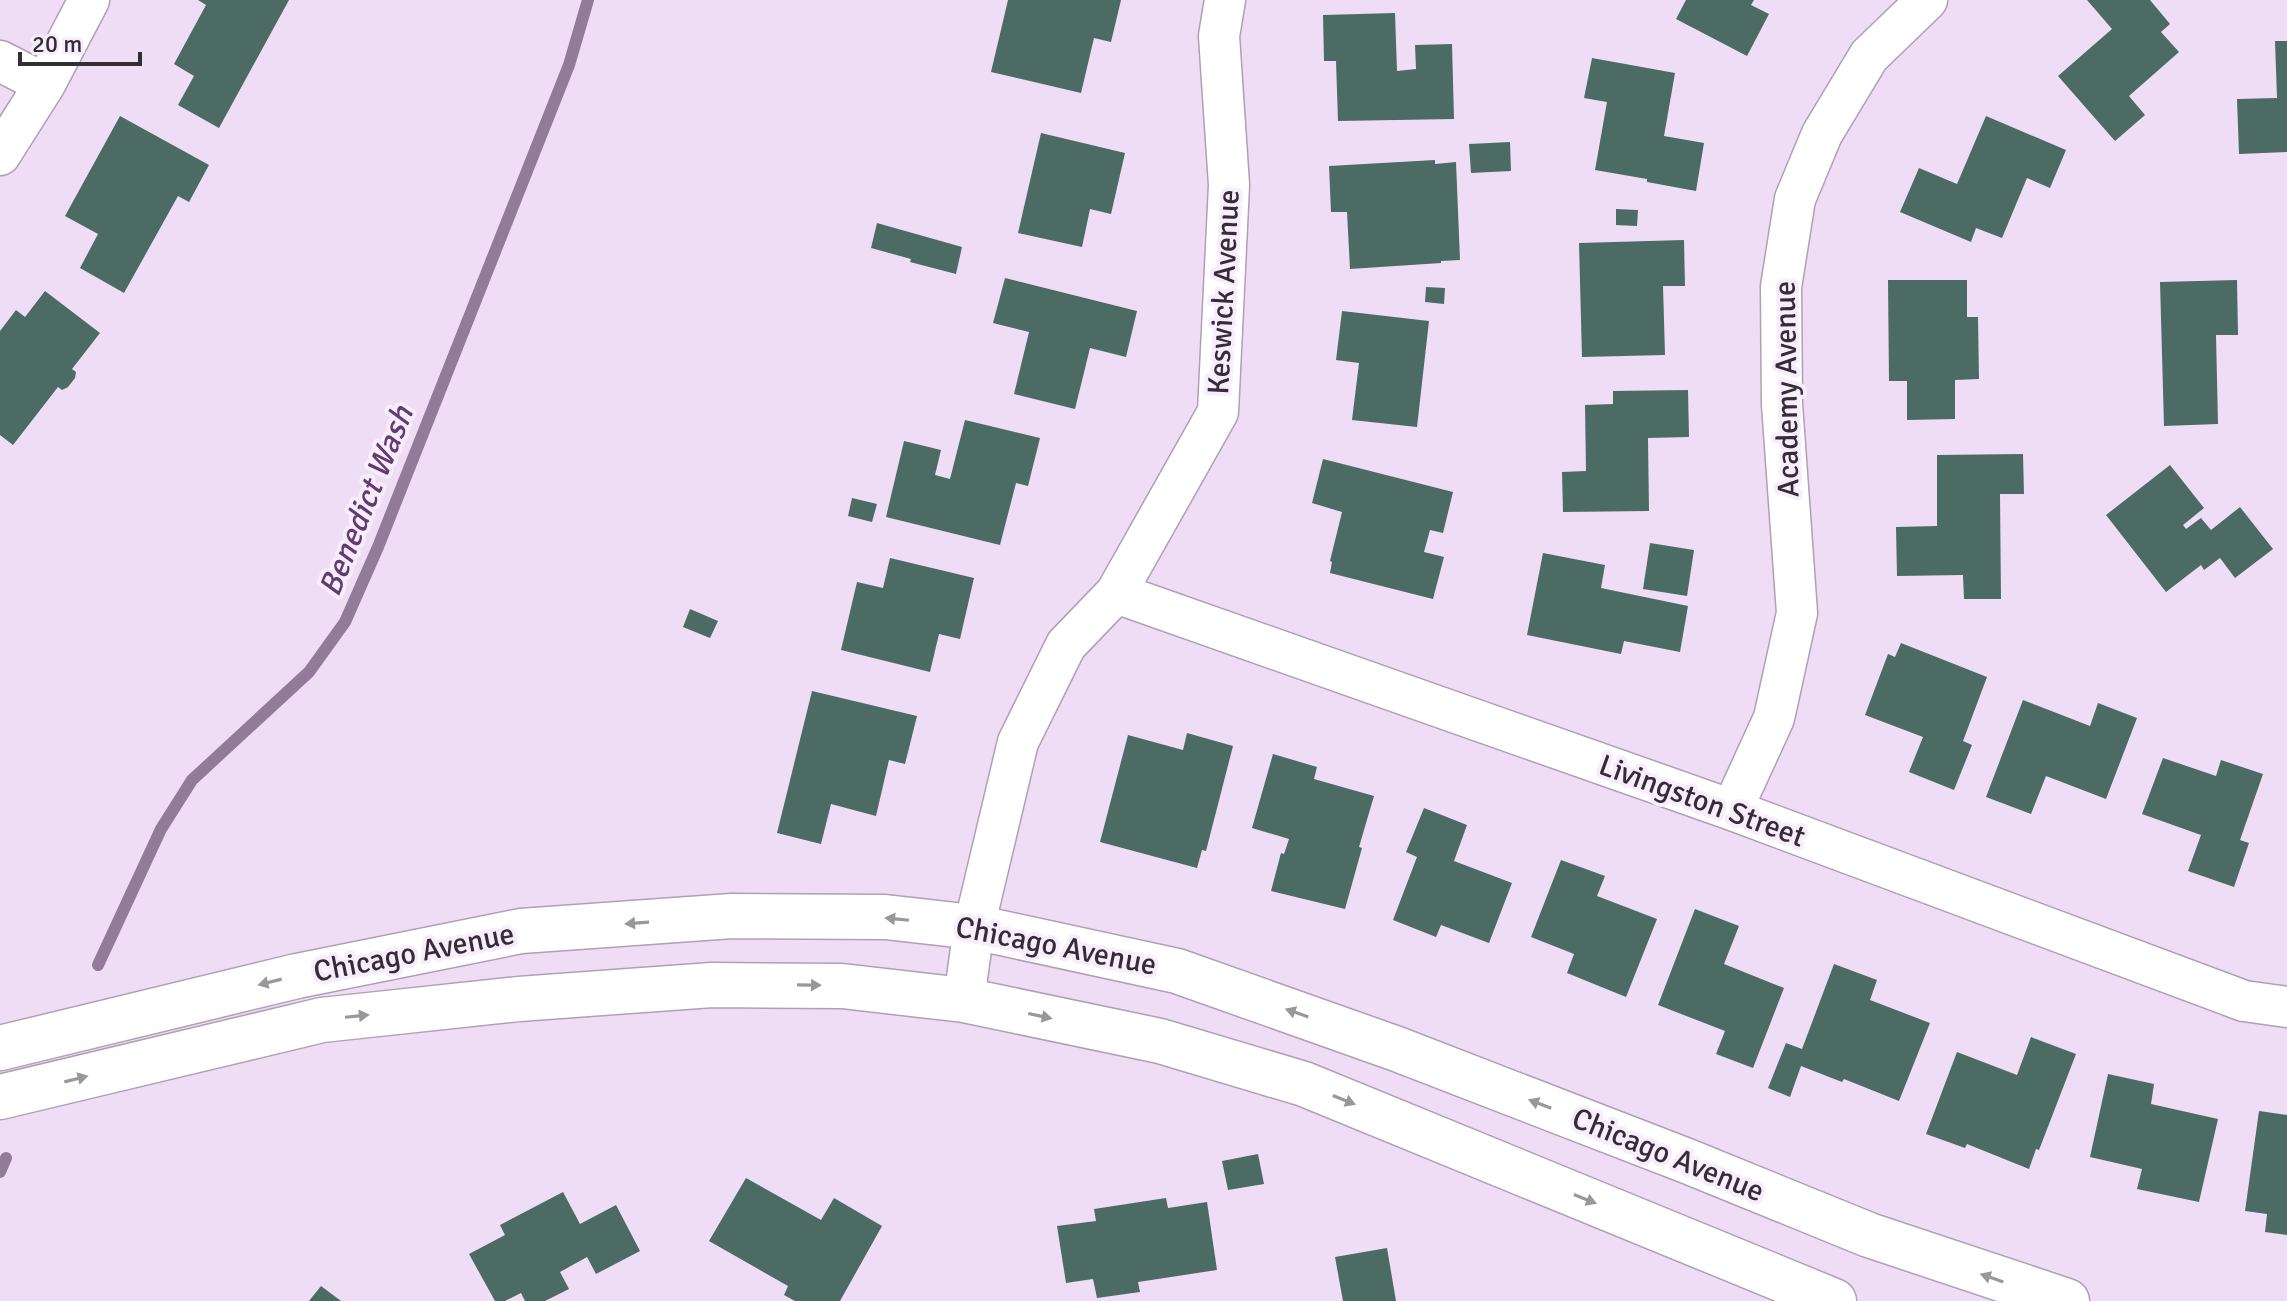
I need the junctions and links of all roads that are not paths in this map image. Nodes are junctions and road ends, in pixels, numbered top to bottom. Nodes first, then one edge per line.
1 (89, 0) edge
2 (1225, 0) edge
3 (1927, 0) edge
4 (0, 61) edge
5 (45, 84) junction
6 (0, 155) edge
7 (1116, 593) junction
8 (1732, 810) junction
9 (974, 927) junction
10 (964, 1000) junction
11 (2287, 1007) edge
12 (0, 1048) edge
13 (0, 1097) edge
14 (1834, 1301) edge
15 (2067, 1301) edge

1 - 5 street
2 - 7 street, Keswick Avenue
3 - 8 street, Academy Avenue
4 - 5 street
5 - 6 street
7 - 8 street, Livingston Street
7 - 9 street, Keswick Avenue
8 - 11 street, Livingston Street
9 - 10 street, Keswick Avenue
9 -> 12 main road, Chicago Avenue
15 -> 9 main road, Chicago Avenue
13 -> 10 main road, Chicago Avenue
10 -> 14 main road, Chicago Avenue

